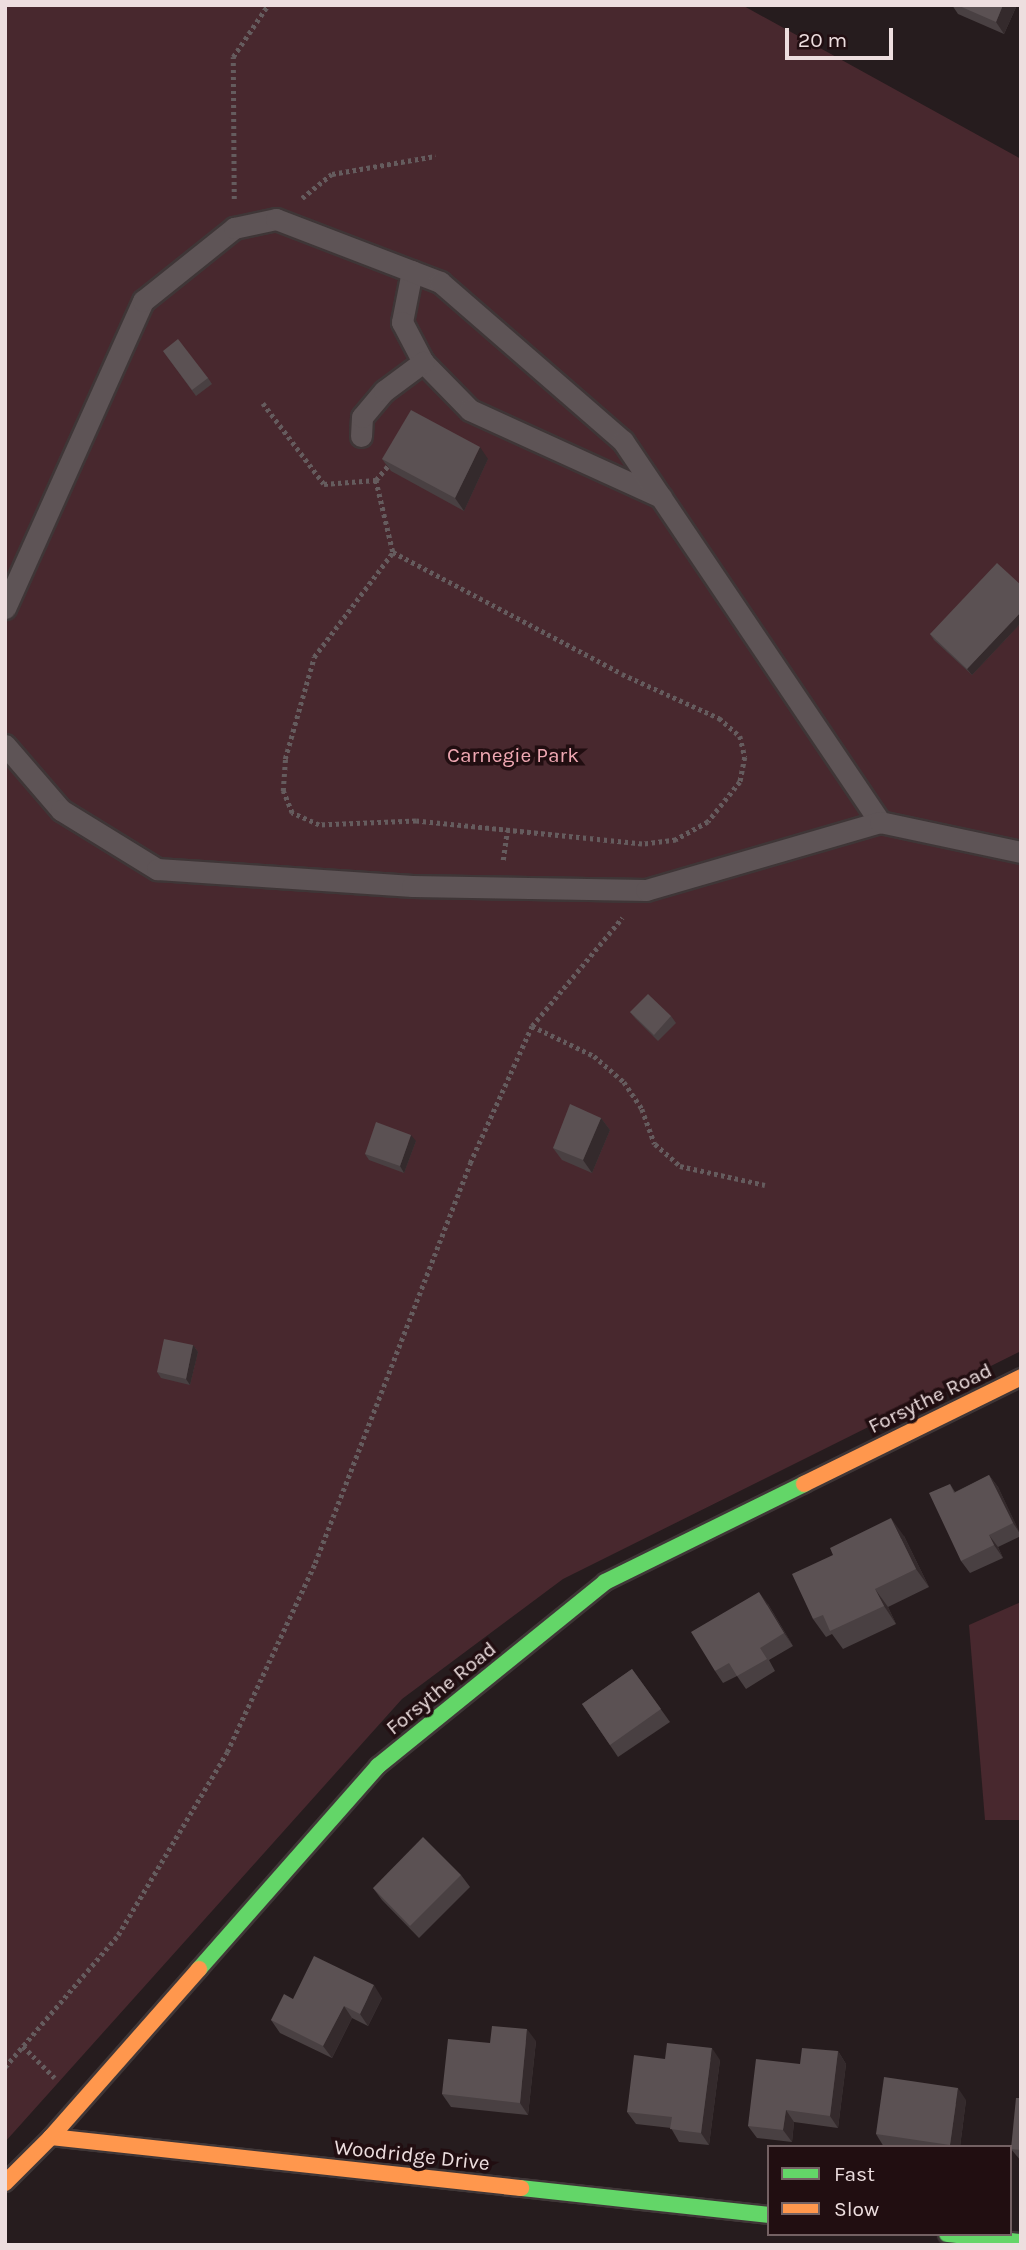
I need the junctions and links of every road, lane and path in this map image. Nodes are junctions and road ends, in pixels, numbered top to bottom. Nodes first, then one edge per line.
1 (268, 5) edge
2 (435, 156) dead end
3 (276, 219) junction
4 (234, 228) junction
5 (412, 271) junction
6 (423, 362) junction
7 (262, 403) dead end
8 (361, 436) dead end
9 (391, 461) edge
10 (376, 481) junction
11 (661, 497) junction
12 (393, 552) junction
13 (5, 608) edge
14 (5, 745) edge
15 (880, 822) junction
16 (1021, 852) edge
17 (646, 890) junction
18 (532, 1026) junction
19 (765, 1185) dead end
20 (1021, 1377) edge
21 (23, 2046) junction
22 (5, 2067) edge
23 (65, 2087) dead end
24 (51, 2137) junction
25 (5, 2183) edge
26 (767, 2215) edge
27 (966, 2236) edge
28 (1021, 2242) edge

1 - 4 path
2 - 3 path
3 - 4 lane
3 - 5 lane
4 - 13 lane
5 - 6 lane
5 - 11 lane
6 - 8 lane
6 - 11 lane
7 - 10 path
9 - 10 path
10 - 12 path
11 - 15 lane
12 - 12 path
14 - 17 lane
15 - 16 lane
15 - 17 lane
17 - 18 path
18 - 19 path
18 - 21 path
20 - 24 street, Forsythe Road
21 - 22 path
21 - 23 path
24 - 25 street, Forsythe Road
24 - 26 street, Woodridge Drive
27 - 28 street

